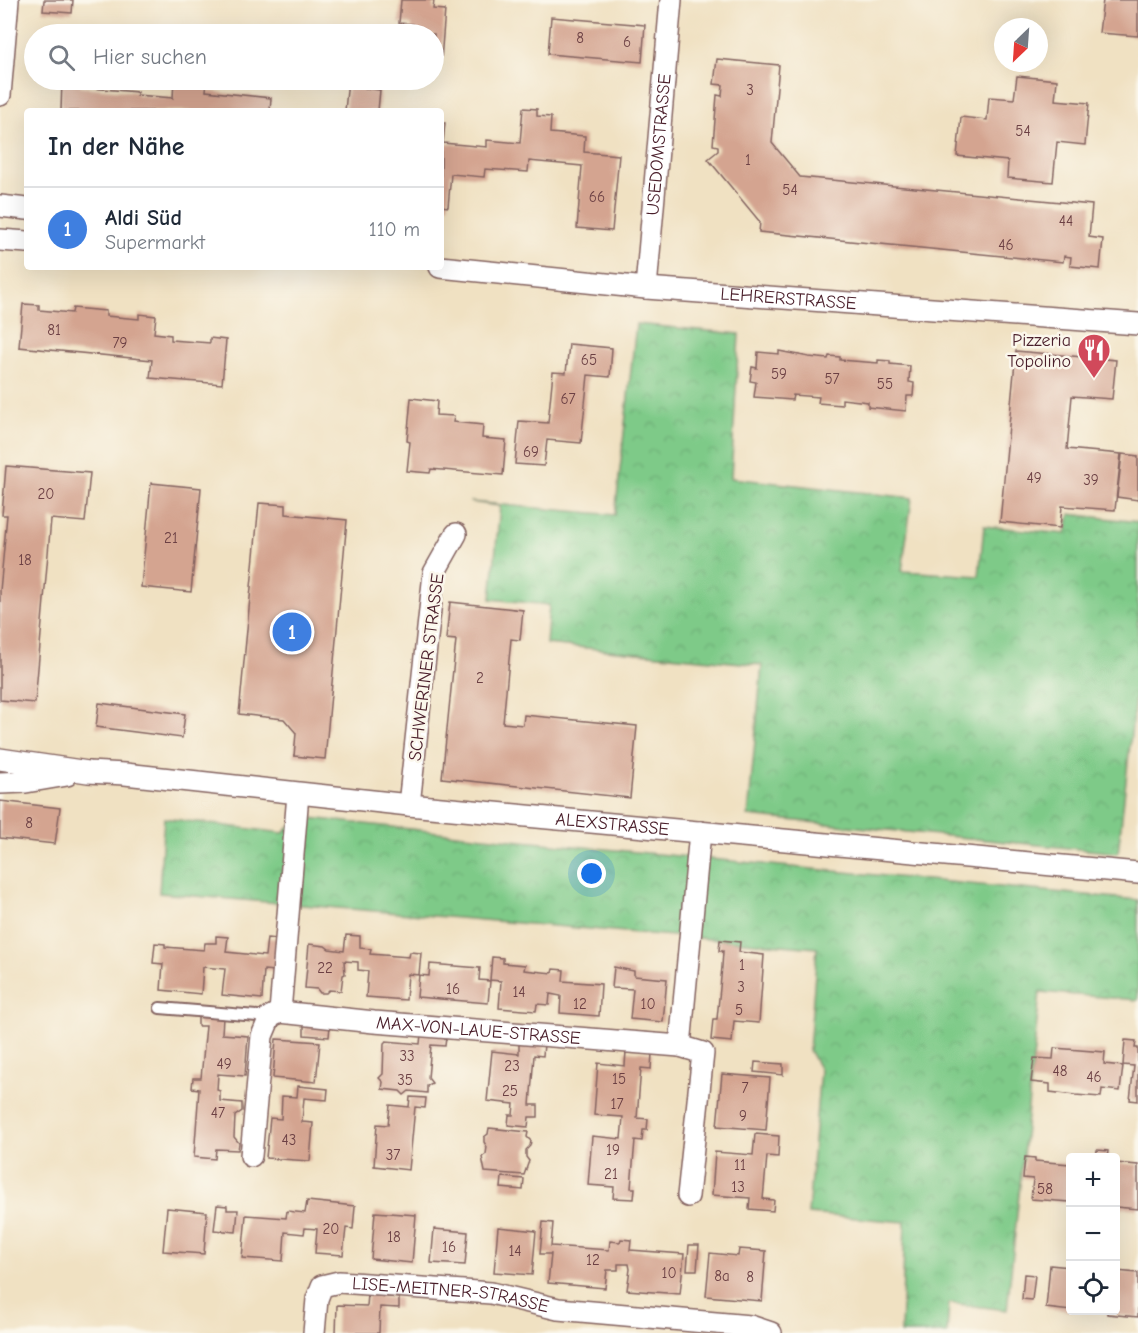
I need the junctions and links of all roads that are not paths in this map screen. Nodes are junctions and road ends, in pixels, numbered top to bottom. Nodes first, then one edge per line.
1 (8, 0) edge
2 (671, 0) edge
3 (0, 95) edge
4 (0, 206) edge
5 (24, 209) edge
6 (0, 240) edge
7 (24, 242) edge
8 (444, 267) edge
9 (646, 288) junction
10 (1138, 324) edge
11 (456, 534) dead end
12 (0, 759) edge
13 (88, 771) junction
14 (0, 783) edge
15 (298, 794) junction
16 (409, 805) junction
17 (700, 832) junction
18 (1138, 873) edge
19 (160, 1008) dead end
20 (275, 1014) junction
21 (680, 1046) junction
22 (251, 1156) dead end
23 (688, 1196) dead end
24 (314, 1333) edge
25 (771, 1333) edge

1 - 3 street
2 - 9 street, USEDOMSTRASSE
4 - 5 street
6 - 7 street
8 - 9 street, LEHRERSTRASSE
9 - 10 street, LEHRERSTRASSE
11 - 16 street, SCHWERINER STRASSE
12 - 13 street, ALEXSTRASSE
13 - 14 street, ALEXSTRASSE
13 - 15 street, ALEXSTRASSE
15 - 16 street, ALEXSTRASSE
15 - 20 street
16 - 17 street, ALEXSTRASSE
17 - 18 street, ALEXSTRASSE
17 - 21 street
19 - 20 lane, MAX-VON-LAUE-STRASSE
20 - 21 street, MAX-VON-LAUE-STRASSE
20 - 22 street
21 - 23 street, MAX-VON-LAUE-STRASSE
24 - 25 street, LISE-MEITNER-STRASSE

